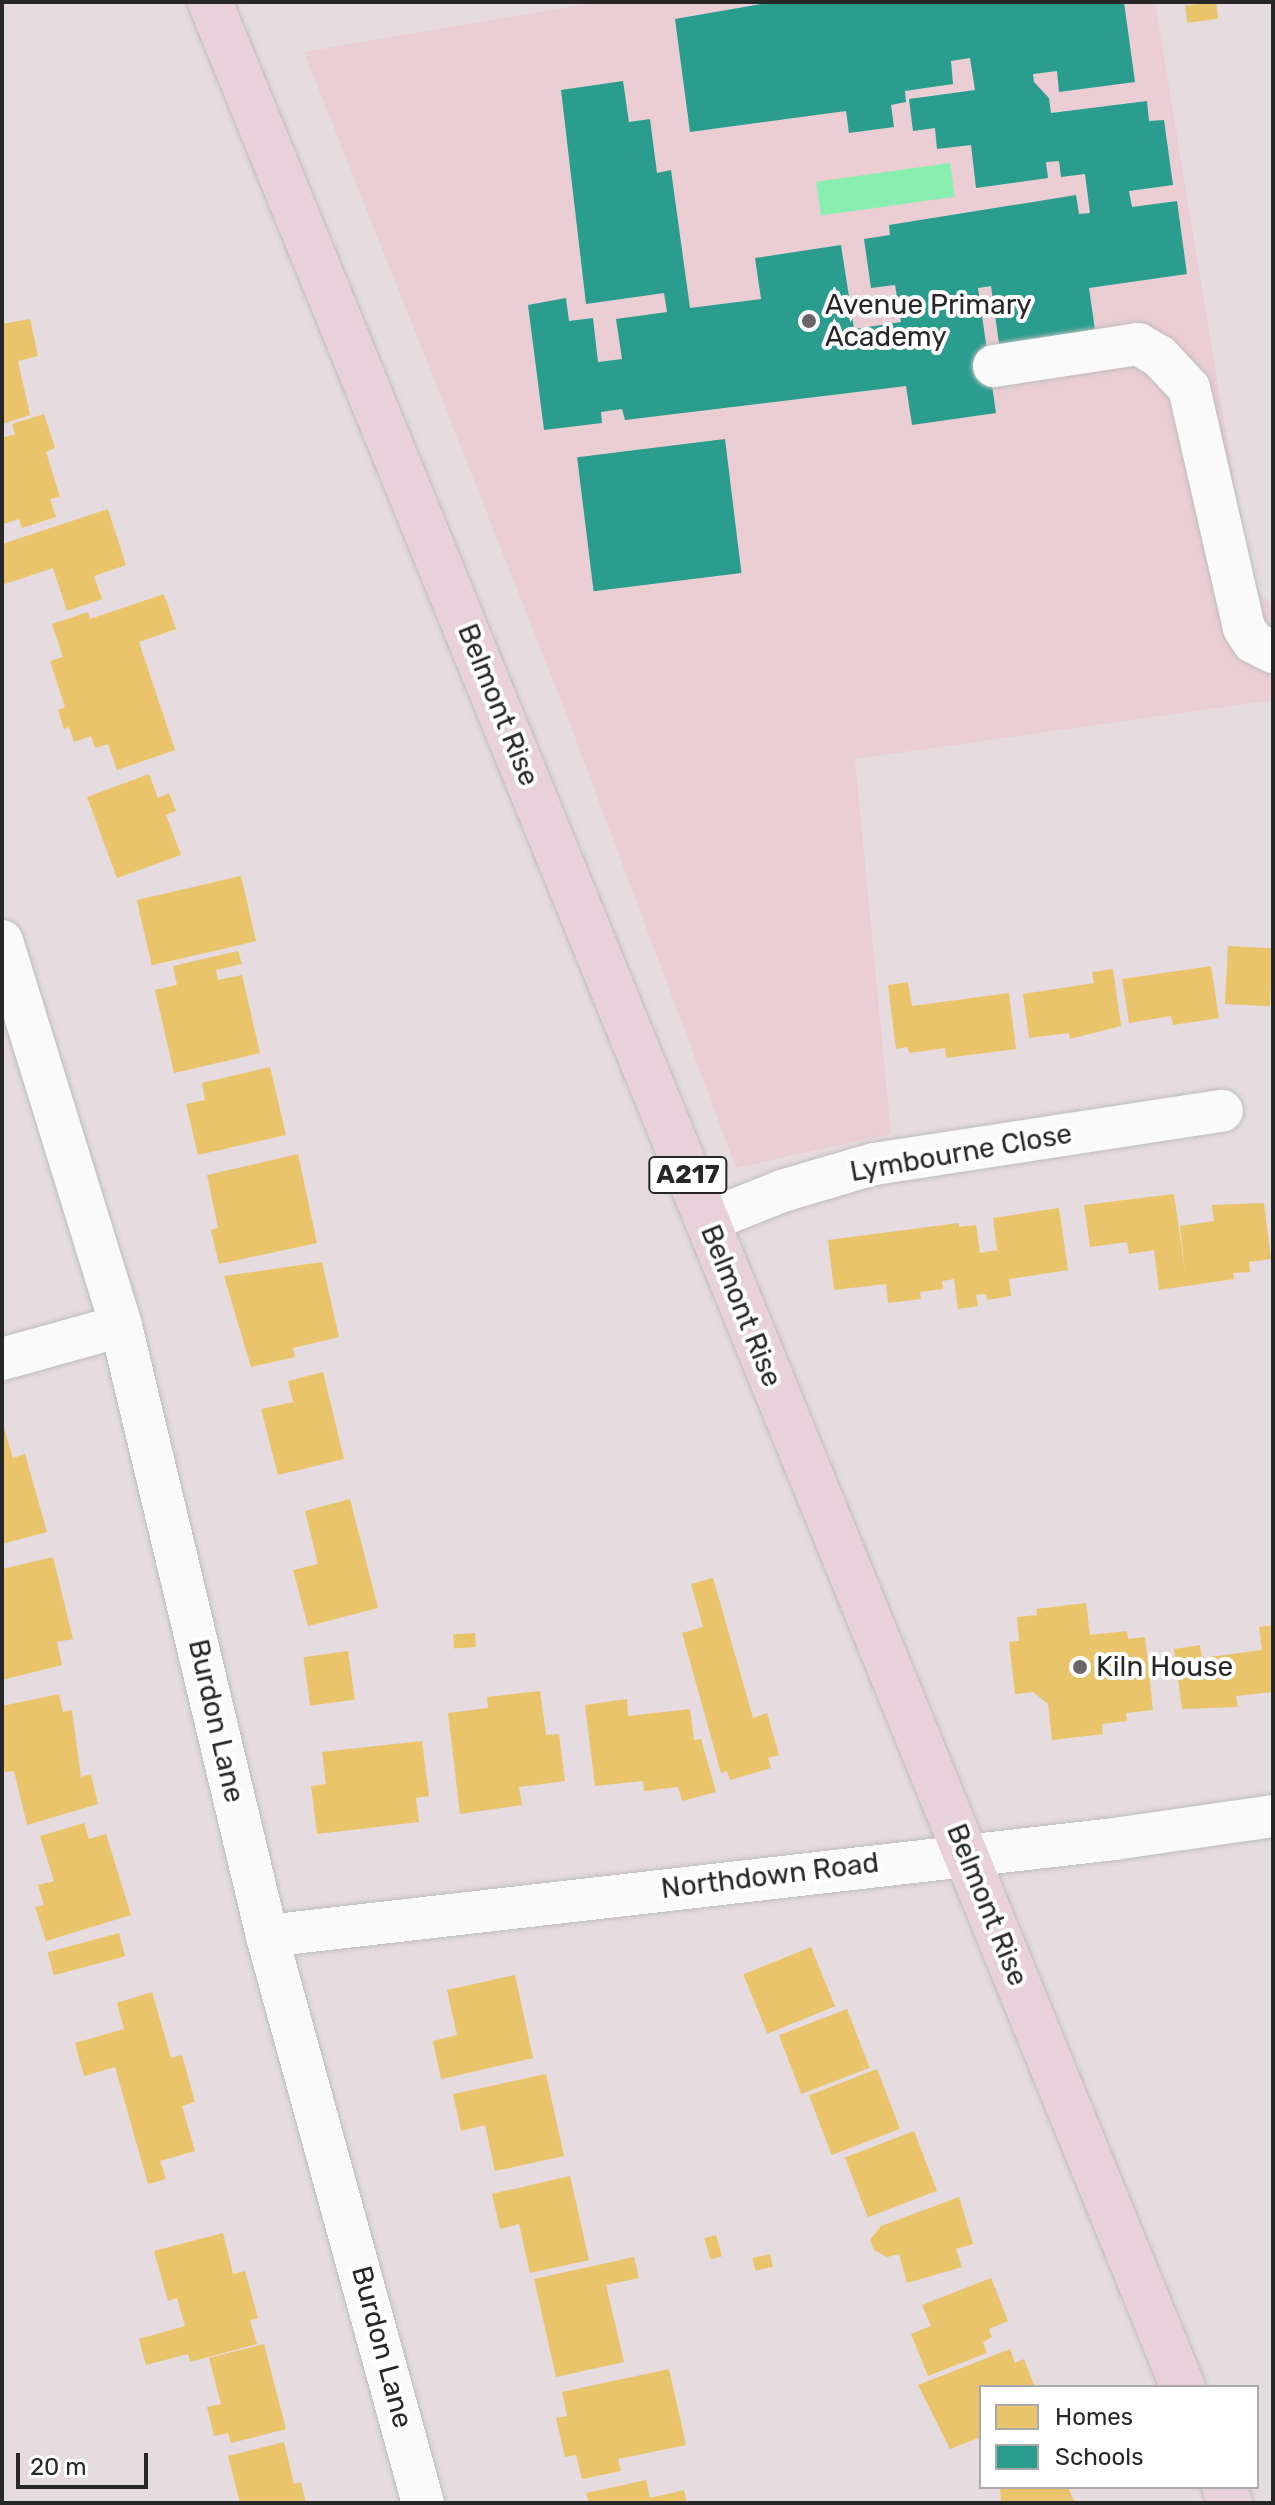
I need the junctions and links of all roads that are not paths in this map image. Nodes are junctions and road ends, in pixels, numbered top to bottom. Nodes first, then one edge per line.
1 (210, 2) edge
2 (994, 366) dead end
3 (1273, 652) edge
4 (2, 941) edge
5 (1222, 1111) dead end
6 (707, 1221) junction
7 (121, 1326) junction
8 (2, 1359) edge
9 (1273, 1816) edge
10 (965, 1854) junction
11 (267, 1936) junction
12 (1182, 2385) edge
13 (423, 2503) edge

1 - 6 highway, Belmont Rise / A217
2 - 3 street
4 - 7 street, Burdon Lane
5 - 6 street, Lymbourne Close
6 - 10 highway, Belmont Rise / A217
7 - 8 street
7 - 11 street, Burdon Lane
9 - 10 street, Northdown Road
10 - 11 street, Northdown Road
10 - 12 highway, Belmont Rise / A217
11 - 13 street, Burdon Lane

